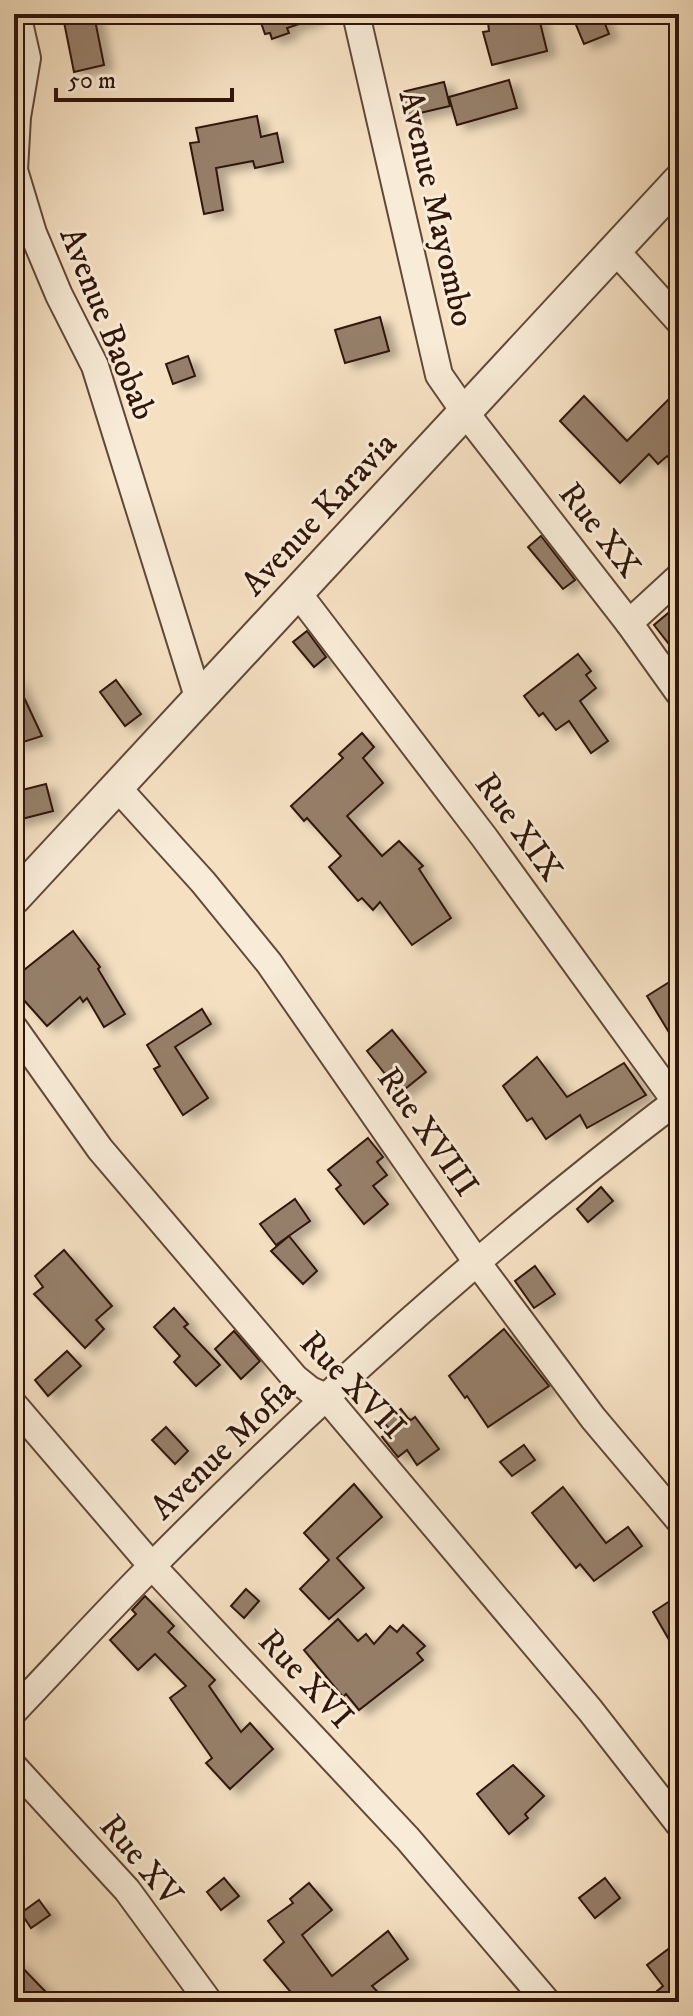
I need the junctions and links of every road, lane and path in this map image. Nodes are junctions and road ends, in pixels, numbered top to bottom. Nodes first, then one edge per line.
1 (17, 14) edge
2 (356, 14) edge
3 (14, 143) edge
4 (679, 181) edge
5 (615, 250) junction
6 (679, 321) edge
7 (464, 411) junction
8 (679, 577) edge
9 (297, 592) junction
10 (629, 623) junction
11 (679, 693) edge
12 (199, 700) junction
13 (116, 786) junction
14 (14, 898) edge
15 (14, 1028) edge
16 (678, 1103) edge
17 (476, 1261) junction
18 (326, 1397) junction
19 (14, 1405) edge
20 (679, 1520) edge
21 (152, 1566) junction
22 (14, 1711) edge
23 (14, 1767) edge
24 (679, 1824) edge
25 (209, 2002) edge
26 (547, 2002) edge

1 - 3 street, Avenue Baobab
2 - 7 street, Avenue Mayombo
3 - 12 street, Avenue Baobab
4 - 5 street, Avenue Karavia
5 - 6 street
5 - 7 street, Avenue Karavia
7 - 9 street, Avenue Karavia
7 - 10 street, Rue XX
8 - 10 street
9 - 12 street, Avenue Karavia
9 - 16 street, Rue XIX
10 - 11 street, Rue XX
12 - 13 street, Avenue Karavia
13 - 14 street, Avenue Karavia
13 - 17 street, Rue XVIII
15 - 18 street, Rue XVII
16 - 17 street, Avenue Mofia
17 - 18 street, Avenue Mofia
17 - 20 street, Rue XVIII
18 - 21 street, Avenue Mofia
18 - 24 street, Rue XVII
19 - 21 street, Rue XVI
21 - 22 street, Avenue Mofia
21 - 26 street, Rue XVI
23 - 25 street, Rue XV

